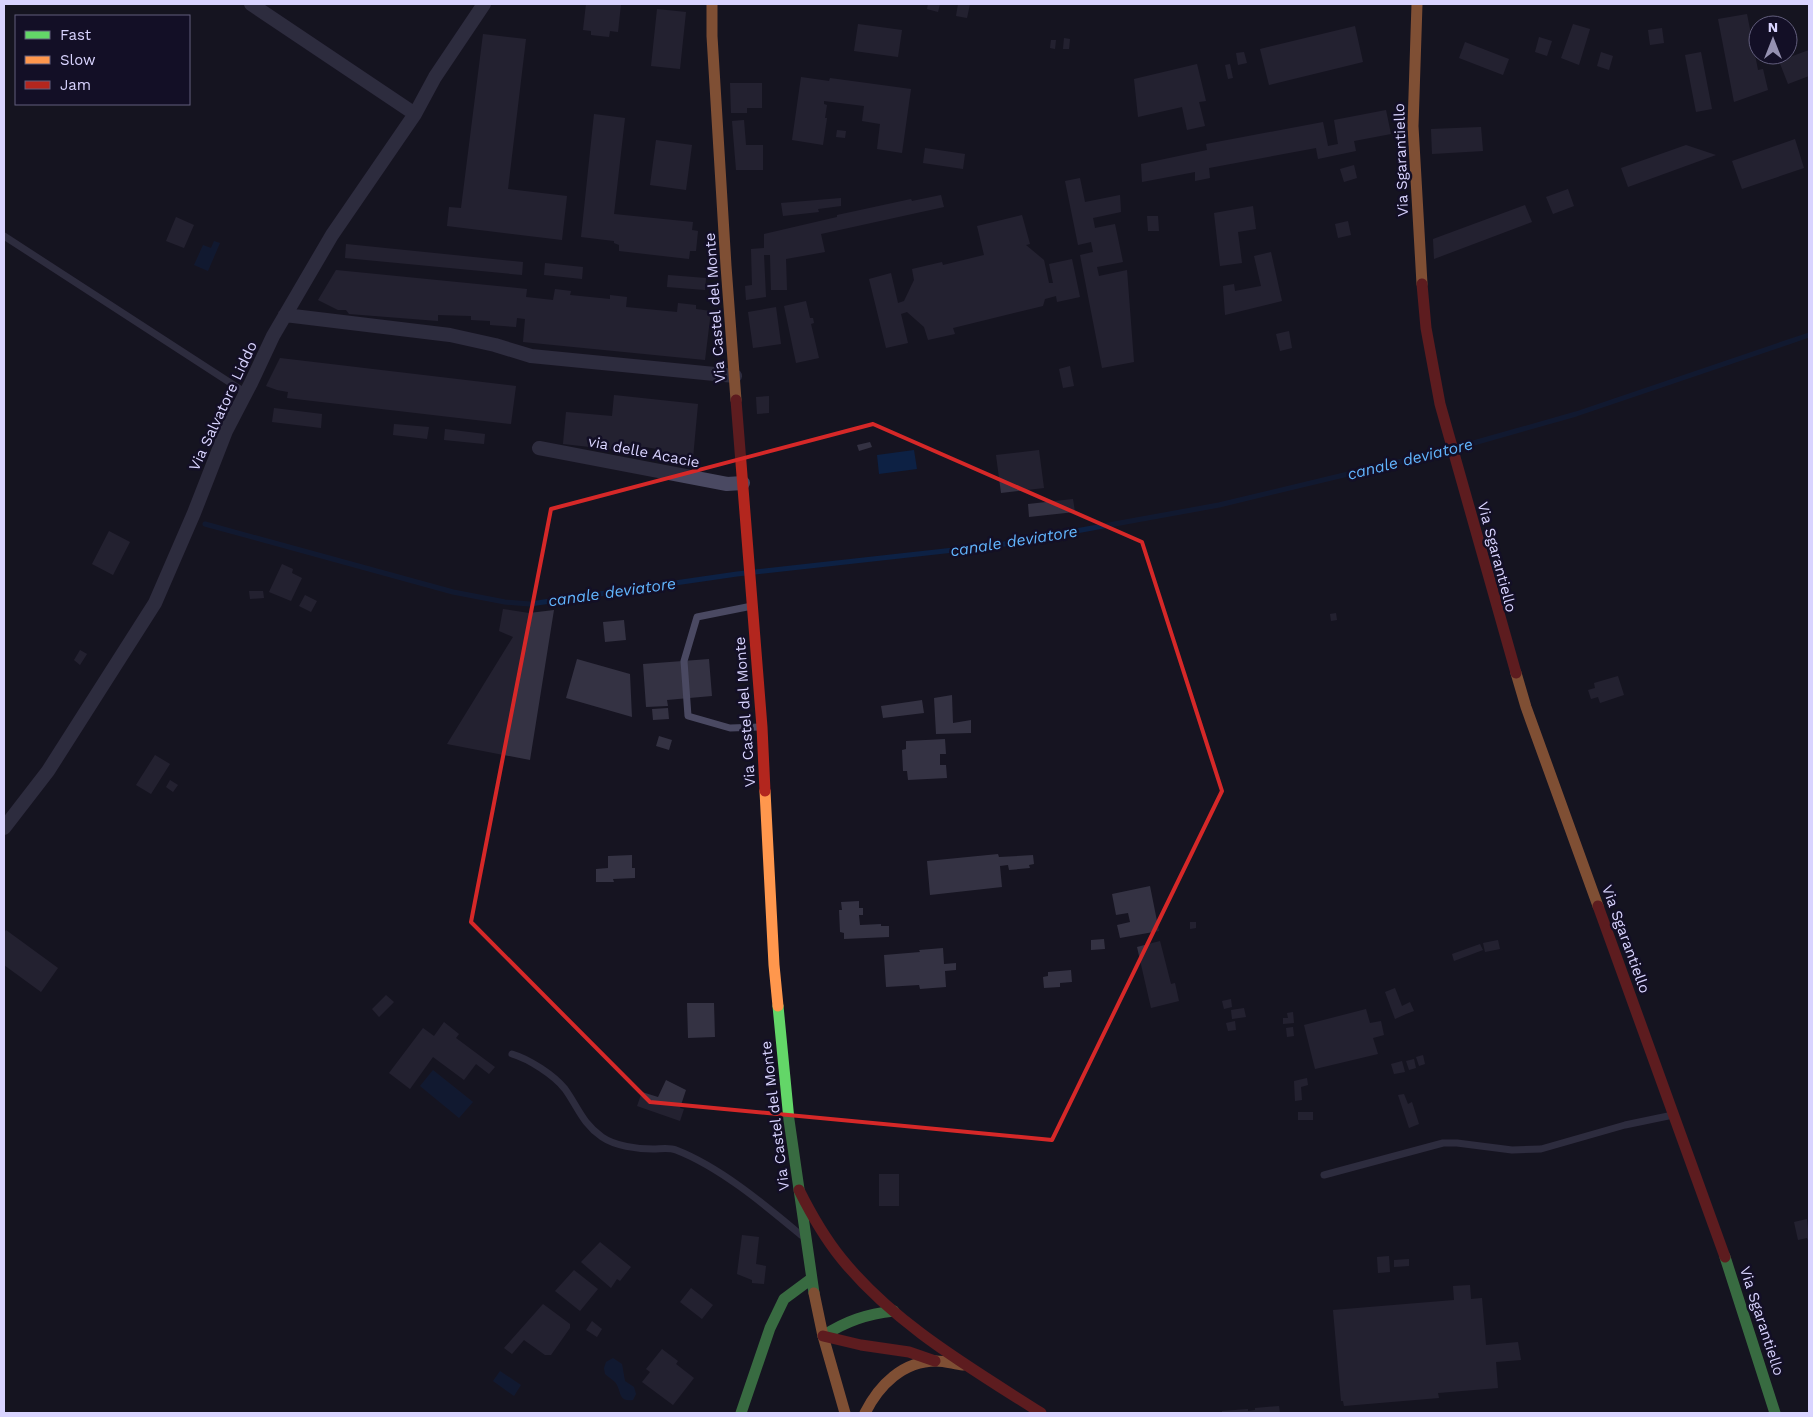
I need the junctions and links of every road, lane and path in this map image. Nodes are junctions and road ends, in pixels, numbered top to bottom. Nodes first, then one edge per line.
1 (251, 4) edge
2 (484, 4) edge
3 (712, 4) edge
4 (1417, 4) edge
5 (415, 114) junction
6 (4, 236) edge
7 (285, 315) junction
8 (735, 376) junction
9 (246, 393) junction
10 (539, 448) dead end
11 (743, 483) junction
12 (753, 606) junction
13 (762, 727) junction
14 (4, 828) edge
15 (512, 1054) dead end
16 (1674, 1114) junction
17 (1324, 1175) dead end
18 (799, 1190) junction
19 (805, 1238) junction
20 (811, 1279) junction
21 (894, 1311) junction
22 (823, 1336) junction
23 (935, 1361) junction
24 (968, 1366) junction
25 (741, 1413) edge
26 (845, 1413) edge
27 (865, 1413) edge
28 (1041, 1413) edge
29 (1776, 1413) edge

1 - 5 street
2 - 5 street, Via Salvatore Liddo
3 - 8 main road, Via Castel del Monte
4 - 16 main road, Via Sgarantiello
5 - 7 street, Via Salvatore Liddo
6 - 9 lane
7 - 8 street
7 - 9 street, Via Salvatore Liddo
8 - 11 main road, Via Castel del Monte
9 - 14 street, Via Salvatore Liddo
10 - 11 street, via delle Acacie
11 - 12 main road, Via Castel del Monte
12 - 13 main road, Via Castel del Monte
12 - 13 lane
13 - 18 main road, Via Castel del Monte
15 - 19 lane
16 - 17 lane
16 - 29 main road, Via Sgarantiello
18 - 19 main road, Via Castel del Monte
18 - 21 main road
19 - 20 main road, Via Castel del Monte
20 - 22 main road, Via Castel del Monte
20 - 25 main road
21 - 22 main road
21 - 24 main road
22 - 23 main road
22 - 26 main road, Via Castel del Monte
23 - 24 main road
23 - 27 main road
24 - 28 main road

